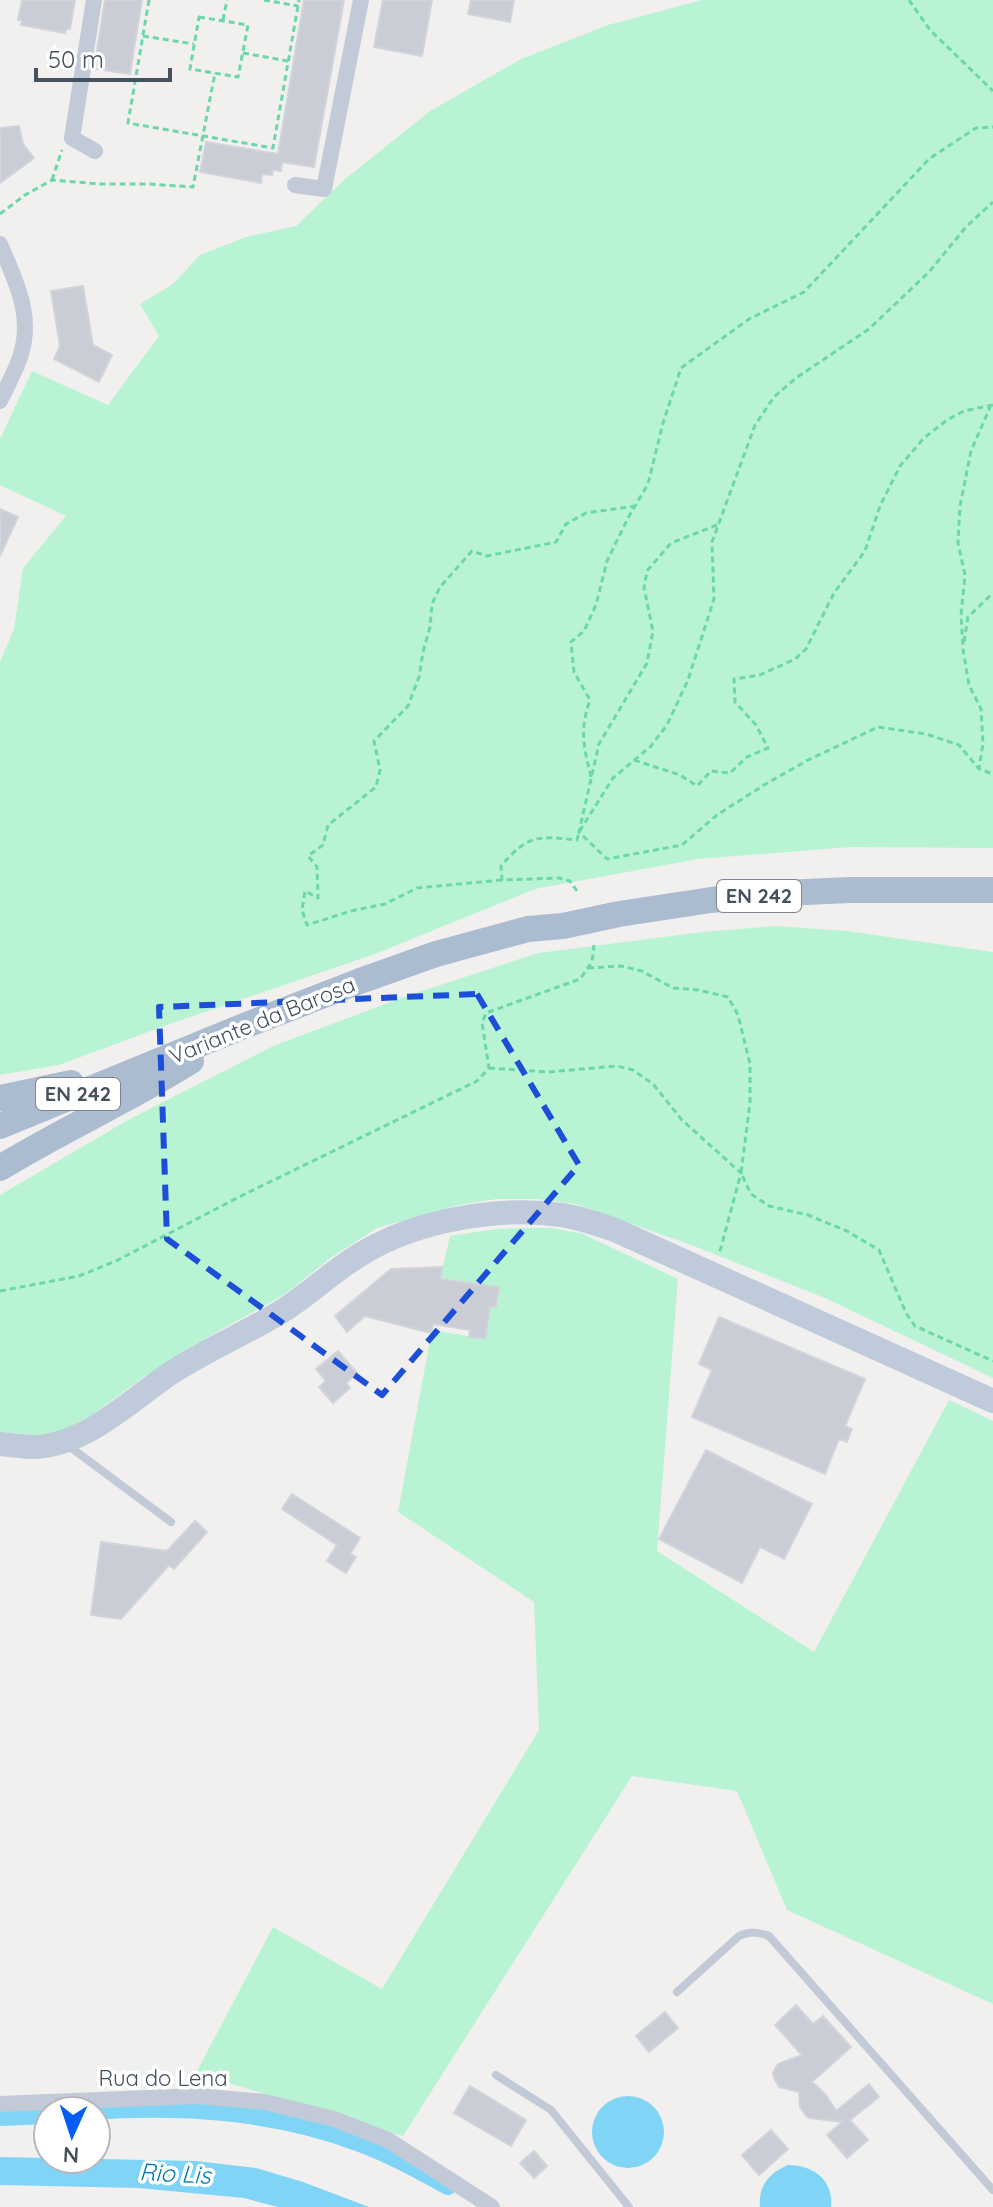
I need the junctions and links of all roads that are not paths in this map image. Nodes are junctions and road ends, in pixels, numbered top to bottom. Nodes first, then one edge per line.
1 (94, 0) edge
2 (361, 0) edge
3 (95, 151) dead end
4 (295, 185) dead end
5 (0, 244) edge
6 (0, 401) edge
7 (993, 873) edge
8 (993, 890) edge
9 (528, 929) junction
10 (244, 1026) junction
11 (156, 1062) junction
12 (0, 1098) edge
13 (0, 1126) edge
14 (0, 1168) edge
15 (993, 1401) edge
16 (62, 1441) junction
17 (0, 1444) edge
18 (171, 1522) dead end
19 (677, 1992) dead end
20 (496, 2075) dead end
21 (0, 2104) edge
22 (993, 2190) edge
23 (492, 2207) edge
24 (629, 2207) edge

1 - 3 street
2 - 4 street
5 - 6 street
7 - 9 main road, Variante da Barosa / EN 242
8 - 9 main road, Variante da Barosa / EN 242
9 - 10 main road, Variante da Barosa / EN 242
10 - 11 main road, Variante da Barosa / EN 242
10 - 14 main road
11 - 12 main road
11 - 13 main road, Variante da Barosa / EN 242
15 - 16 main road
16 - 17 main road
16 - 18 lane
19 - 22 lane
20 - 24 lane
21 - 23 street, Rua do Lena

